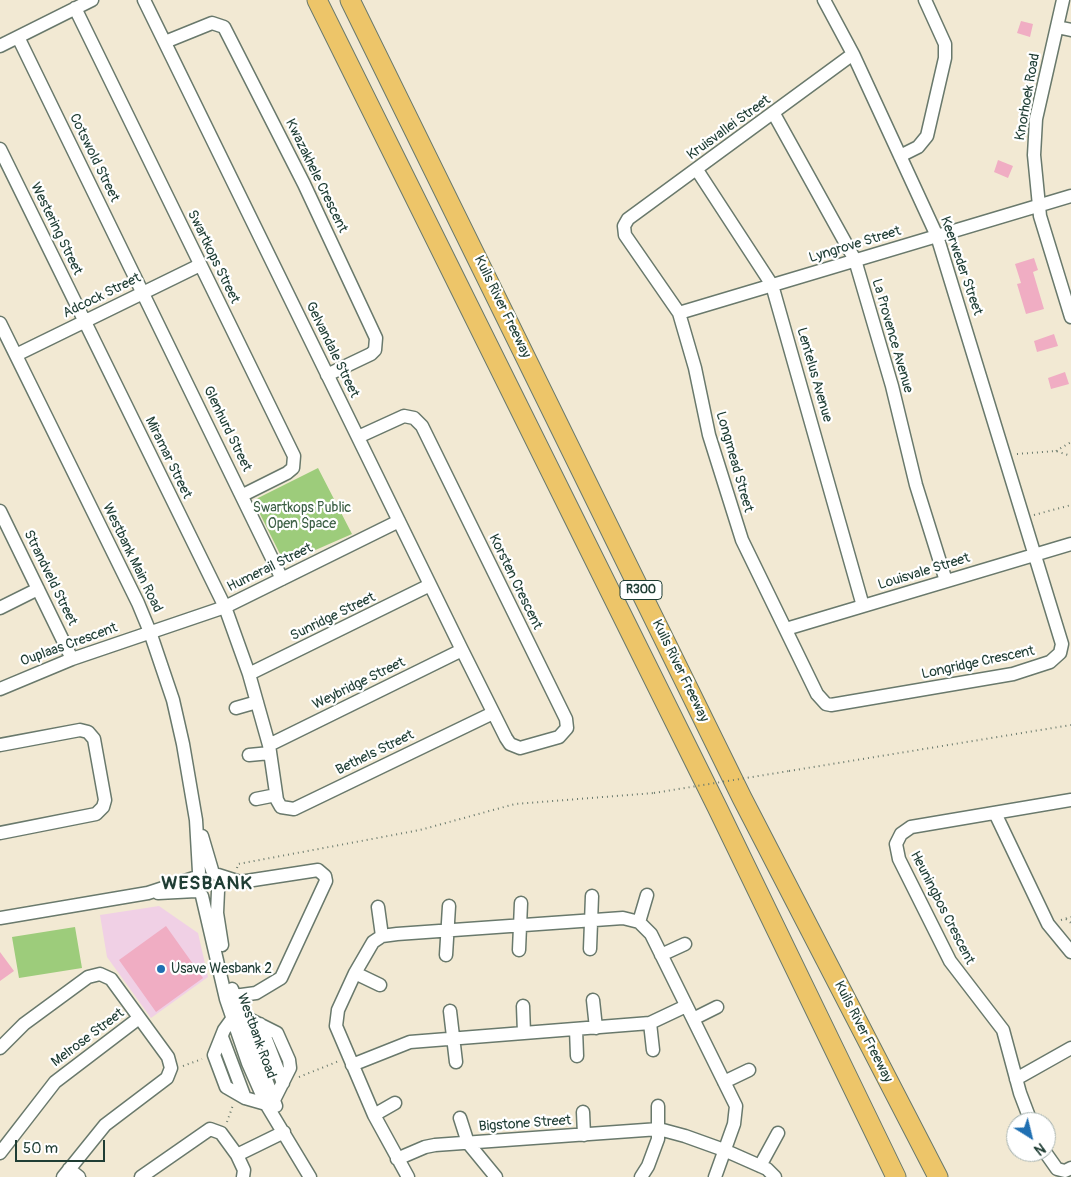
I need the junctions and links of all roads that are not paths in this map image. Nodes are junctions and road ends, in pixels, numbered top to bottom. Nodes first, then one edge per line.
1 (92, 0) edge
2 (144, 0) edge
3 (317, 0) edge
4 (350, 0) edge
5 (824, 0) edge
6 (925, 0) edge
7 (1064, 0) edge
8 (76, 8) junction
9 (1057, 27) junction
10 (1071, 30) edge
11 (18, 37) junction
12 (164, 42) junction
13 (0, 46) edge
14 (853, 54) junction
15 (774, 114) junction
16 (0, 149) edge
17 (900, 156) junction
18 (697, 170) junction
19 (1071, 196) edge
20 (1038, 205) junction
21 (624, 226) joint
22 (937, 236) junction
23 (855, 260) junction
24 (200, 265) junction
25 (772, 285) junction
26 (143, 293) junction
27 (679, 313) junction
28 (1071, 316) edge
29 (84, 322) junction
30 (0, 323) edge
31 (16, 355) junction
32 (327, 375) junction
33 (358, 437) junction
34 (242, 495) junction
35 (0, 511) edge
36 (399, 521) junction
37 (4, 527) edge
38 (1071, 544) edge
39 (1036, 554) junction
40 (282, 579) junction
41 (946, 581) junction
42 (430, 586) junction
43 (38, 589) junction
44 (863, 606) junction
45 (225, 607) junction
46 (0, 608) edge
47 (786, 629) junction
48 (150, 632) junction
49 (462, 650) junction
50 (72, 659) junction
51 (249, 674) junction
52 (0, 689) edge
53 (257, 702) junction
54 (826, 704) joint
55 (236, 708) dead end
56 (493, 713) junction
57 (0, 745) edge
58 (270, 749) junction
59 (249, 756) dead end
60 (276, 795) junction
61 (256, 799) dead end
62 (1071, 800) edge
63 (995, 813) junction
64 (196, 820) junction
65 (0, 833) edge
66 (215, 872) junction
67 (197, 875) junction
68 (218, 891) junction
69 (148, 893) junction
70 (199, 894) junction
71 (647, 895) dead end
72 (592, 896) dead end
73 (521, 903) dead end
74 (449, 906) dead end
75 (378, 907) dead end
76 (0, 918) edge
77 (591, 920) junction
78 (639, 922) junction
79 (520, 926) junction
80 (448, 932) junction
81 (382, 936) junction
82 (685, 944) dead end
83 (590, 949) dead end
84 (519, 950) dead end
85 (1071, 952) edge
86 (446, 955) dead end
87 (661, 955) junction
88 (355, 973) junction
89 (380, 984) dead end
90 (234, 996) junction
91 (593, 1000) dead end
92 (522, 1006) dead end
93 (686, 1006) junction
94 (717, 1008) dead end
95 (450, 1011) dead end
96 (237, 1016) junction
97 (140, 1018) junction
98 (693, 1019) junction
99 (650, 1023) junction
100 (596, 1028) junction
101 (576, 1029) junction
102 (524, 1033) junction
103 (454, 1038) junction
104 (0, 1048) edge
105 (1071, 1048) edge
106 (653, 1050) dead end
107 (577, 1056) dead end
108 (350, 1061) junction
109 (456, 1062) dead end
110 (750, 1070) dead end
111 (1016, 1079) junction
112 (724, 1082) junction
113 (270, 1102) junction
114 (395, 1103) dead end
115 (658, 1106) dead end
116 (583, 1112) dead end
117 (1028, 1112) edge
118 (374, 1115) junction
119 (460, 1118) dead end
120 (282, 1128) junction
121 (658, 1129) junction
122 (778, 1133) dead end
123 (584, 1135) junction
124 (468, 1143) junction
125 (724, 1150) junction
126 (0, 1153) edge
127 (237, 1155) junction
128 (397, 1159) junction
129 (1051, 1162) edge
130 (760, 1166) junction
131 (1071, 1168) edge
132 (70, 1174) edge
133 (141, 1177) edge
134 (243, 1177) edge
135 (310, 1177) edge
136 (408, 1177) edge
137 (496, 1177) edge
138 (641, 1177) edge
139 (714, 1177) edge
140 (776, 1177) edge
141 (896, 1177) edge
142 (938, 1177) edge

1 - 8 street
2 - 12 street, Gelvandale Street
3 - 141 highway, Kuils River Freeway / R300
4 - 142 highway, Kuils River Freeway / R300
5 - 14 street, Keerweder Street
6 - 17 street
7 - 9 street, Knorhoek Road
8 - 11 street
8 - 24 street, Swartkops Street
9 - 10 street
9 - 20 street, Knorhoek Road
11 - 13 street
11 - 26 street, Cotswold Street
12 - 32 street, Gelvandale Street
12 - 32 street, Kwazakhele Crescent
14 - 15 street, Kruisvallei Street
14 - 17 street, Keerweder Street
15 - 18 street, Kruisvallei Street
15 - 23 street, La Provence Avenue
16 - 29 street, Westering Street
17 - 22 street, Keerweder Street
18 - 21 street, Kruisvallei Street
18 - 25 street, Lentelus Avenue
19 - 20 street, Lyngrove Street
20 - 22 street, Lyngrove Street
20 - 28 street, Knorhoek Road
21 - 27 street, Longmead Street
22 - 23 street, Lyngrove Street
22 - 39 street, Keerweder Street
23 - 25 street, Lyngrove Street
23 - 41 street, La Provence Avenue
24 - 26 street, Adcock Street
24 - 34 street, Swartkops Street
25 - 27 street, Lyngrove Street
25 - 44 street, Lentelus Avenue
26 - 29 street, Adcock Street
26 - 34 street, Glenhurd Street
27 - 47 street, Longmead Street
29 - 31 street, Adcock Street
29 - 45 street, Miramar Street
30 - 31 street, Westbank Main Road
31 - 48 street, Westbank Main Road
32 - 33 street, Gelvandale Street
33 - 36 street, Gelvandale Street
33 - 56 street, Korsten Crescent
34 - 40 street, Glenhurd Street
35 - 37 street, Strandveld Street
36 - 40 street, Humerail Street
36 - 42 street, Gelvandale Street
37 - 43 street, Strandveld Street
38 - 39 street, Louisvale Street
39 - 41 street, Louisvale Street
39 - 54 street, Longridge Crescent
40 - 45 street, Humerail Street
41 - 44 street, Louisvale Street
42 - 49 street, Gelvandale Street
42 - 51 street, Sunridge Street
43 - 46 street
43 - 50 street, Strandveld Street
44 - 47 street, Louisvale Street
45 - 48 street, Humerail Street
45 - 51 street
47 - 54 street, Longmead Street
48 - 50 street, Ouplaas Crescent
48 - 64 street, Westbank Main Road
49 - 56 street, Gelvandale Street
49 - 58 street, Weybridge Street
50 - 52 street, Ouplaas Crescent
51 - 53 street
53 - 55 street
53 - 58 street
56 - 60 street, Bethels Street
57 - 65 street
58 - 59 street
58 - 60 street
60 - 61 street
62 - 63 street, Heuningbos Crescent
63 - 85 street
63 - 111 street, Heuningbos Crescent
64 - 66 street, Westbank Main Road
64 - 67 street, Westbank Main Road
66 - 67 street
66 - 68 street
66 - 90 street
67 - 69 street
67 - 70 street
68 - 70 street
68 - 90 street, Westbank Road
69 - 70 street
69 - 76 street
70 - 96 street, Westbank Road
71 - 78 street
72 - 77 street
73 - 79 street
74 - 80 street
75 - 81 street
77 - 78 street
77 - 79 street
77 - 83 street
78 - 87 street
79 - 80 street
79 - 84 street
80 - 81 street
80 - 86 street
81 - 88 street
82 - 87 street
87 - 93 street
88 - 89 street
88 - 108 street
90 - 96 street, Westbank Road
91 - 100 street
92 - 102 street
93 - 98 street
93 - 99 street
94 - 98 street
95 - 103 street
96 - 113 street, Westbank Road
96 - 113 street
96 - 113 street
97 - 104 street
97 - 126 street, Melrose Street
97 - 132 street
98 - 112 street
99 - 100 street
99 - 106 street
100 - 101 street
101 - 102 street
101 - 107 street
102 - 103 street
103 - 108 street
103 - 109 street
105 - 111 street
108 - 118 street
110 - 112 street
111 - 117 street, Heuningbos Crescent
112 - 125 street
113 - 120 street, Westbank Road
114 - 118 street
115 - 121 street
116 - 123 street, Bigstone Street
118 - 128 street
119 - 124 street, Bigstone Street
120 - 127 street
120 - 135 street, Westbank Road
121 - 123 street, Bigstone Street
121 - 125 street, Bigstone Street
121 - 138 street
122 - 130 street
123 - 124 street, Bigstone Street
124 - 128 street, Bigstone Street
124 - 137 street
125 - 130 street, Bigstone Street
125 - 139 street
127 - 133 street
127 - 134 street
128 - 136 street
129 - 131 street
130 - 140 street, Bigstone Street

